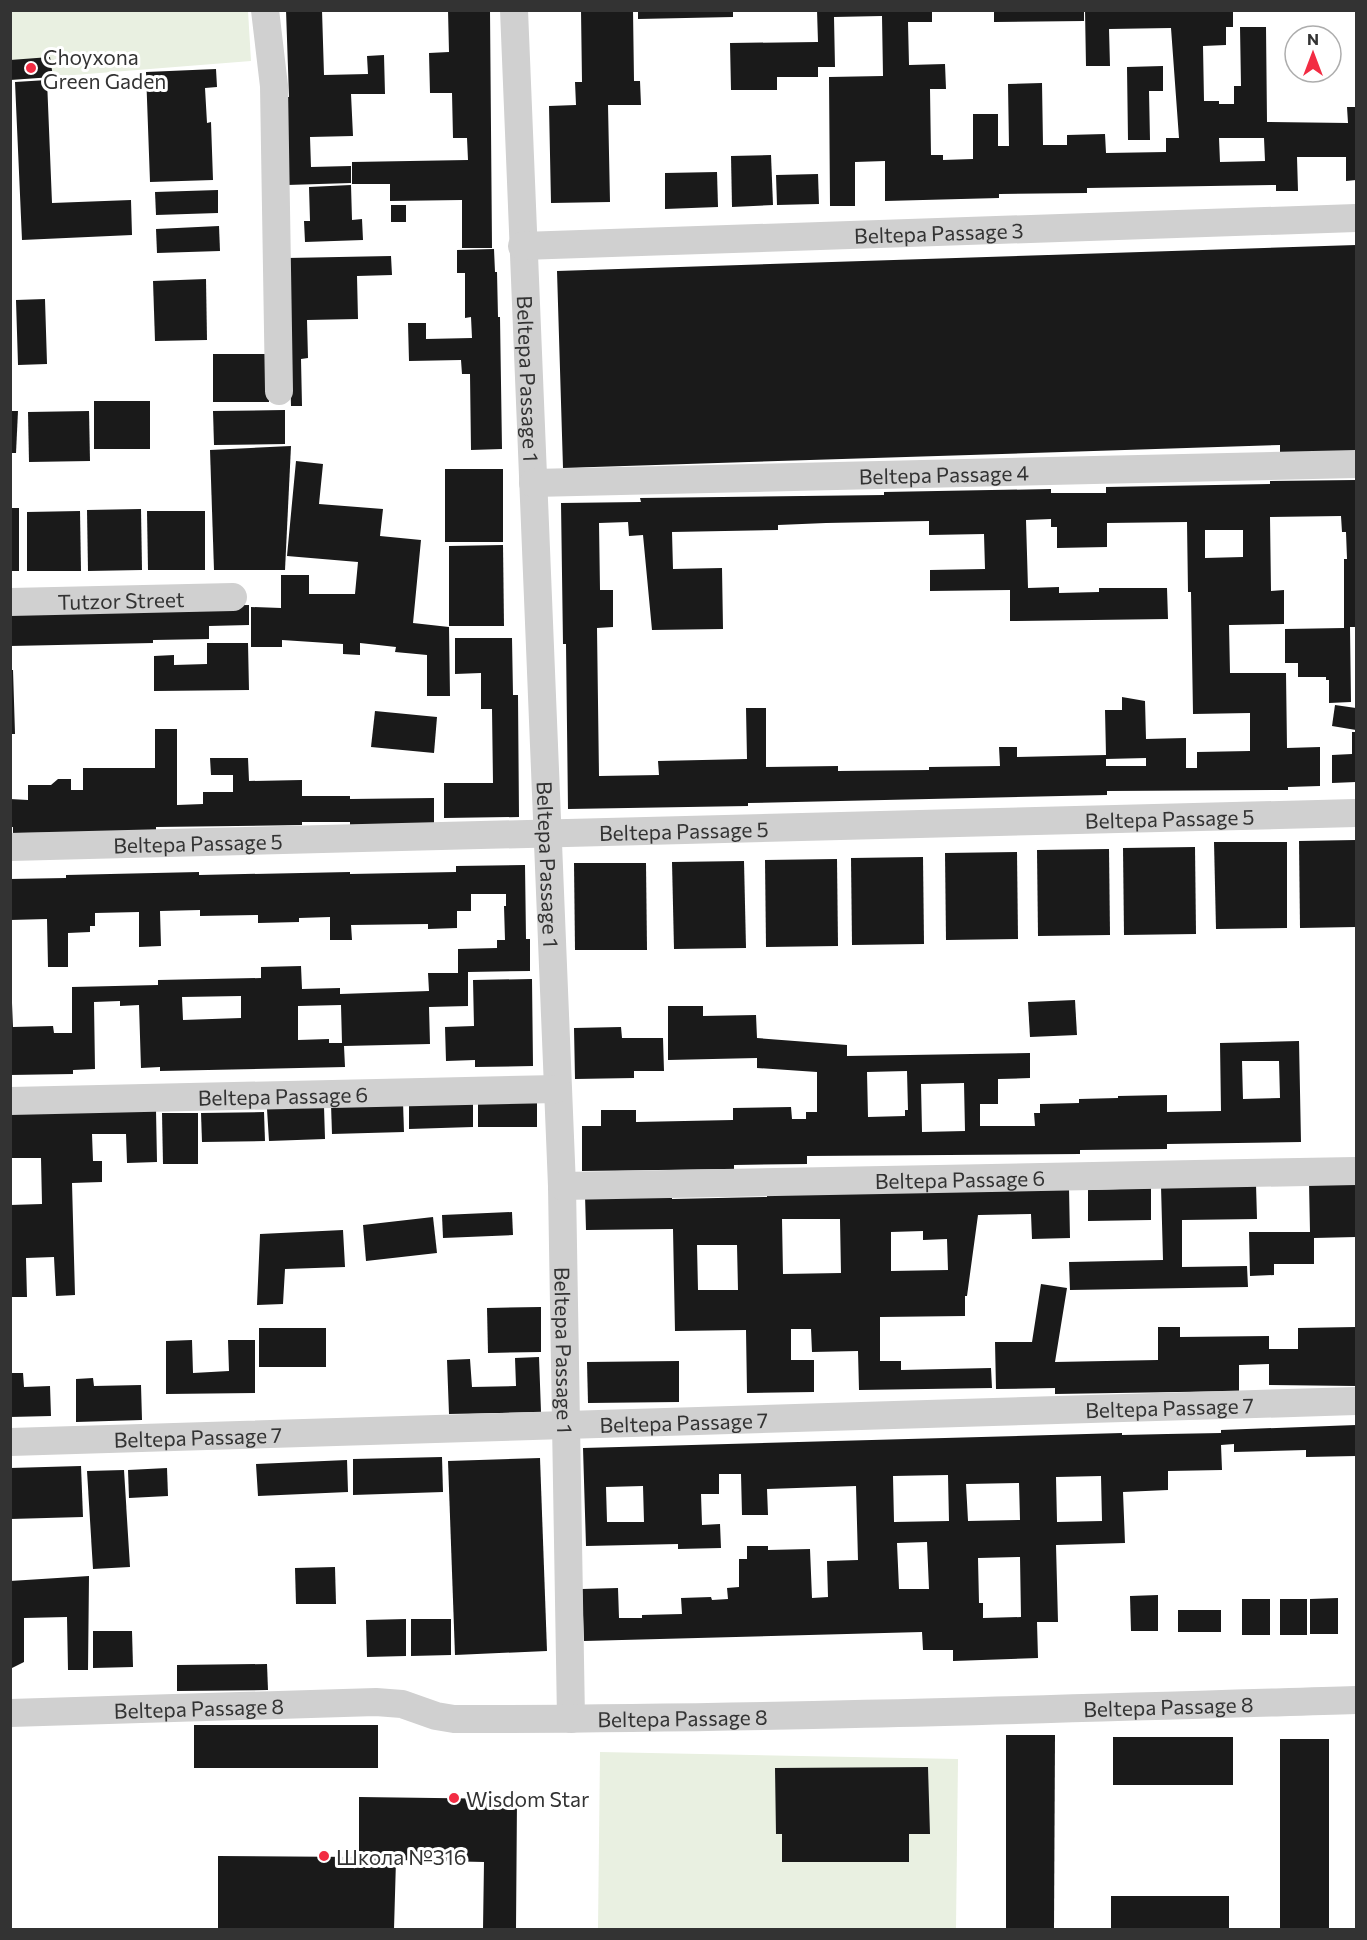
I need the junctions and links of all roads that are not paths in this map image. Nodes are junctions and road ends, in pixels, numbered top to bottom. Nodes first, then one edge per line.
1 (266, 10) edge
2 (514, 10) edge
3 (1356, 218) edge
4 (522, 246) junction
5 (279, 391) dead end
6 (1356, 464) edge
7 (532, 483) junction
8 (232, 597) dead end
9 (10, 602) edge
10 (1356, 813) edge
11 (549, 833) junction
12 (10, 847) edge
13 (557, 1089) junction
14 (10, 1101) edge
15 (1356, 1170) edge
16 (562, 1186) junction
17 (1356, 1401) edge
18 (566, 1425) junction
19 (10, 1442) edge
20 (1356, 1700) edge
21 (10, 1713) edge
22 (572, 1719) junction

1 - 5 street
2 - 4 street, Beltepa Passage 1
3 - 4 street, Beltepa Passage 3
4 - 7 street, Beltepa Passage 1
6 - 7 street, Beltepa Passage 4
7 - 11 street, Beltepa Passage 1
8 - 9 street, Tutzor Street
10 - 11 street, Beltepa Passage 5
11 - 12 street, Beltepa Passage 5
11 - 13 street, Beltepa Passage 1
13 - 14 street, Beltepa Passage 6
13 - 16 street, Beltepa Passage 1
15 - 16 street, Beltepa Passage 6
16 - 18 street, Beltepa Passage 1
17 - 18 street, Beltepa Passage 7
18 - 19 street, Beltepa Passage 7
18 - 22 street, Beltepa Passage 1
20 - 22 street, Beltepa Passage 8
21 - 22 street, Beltepa Passage 8

